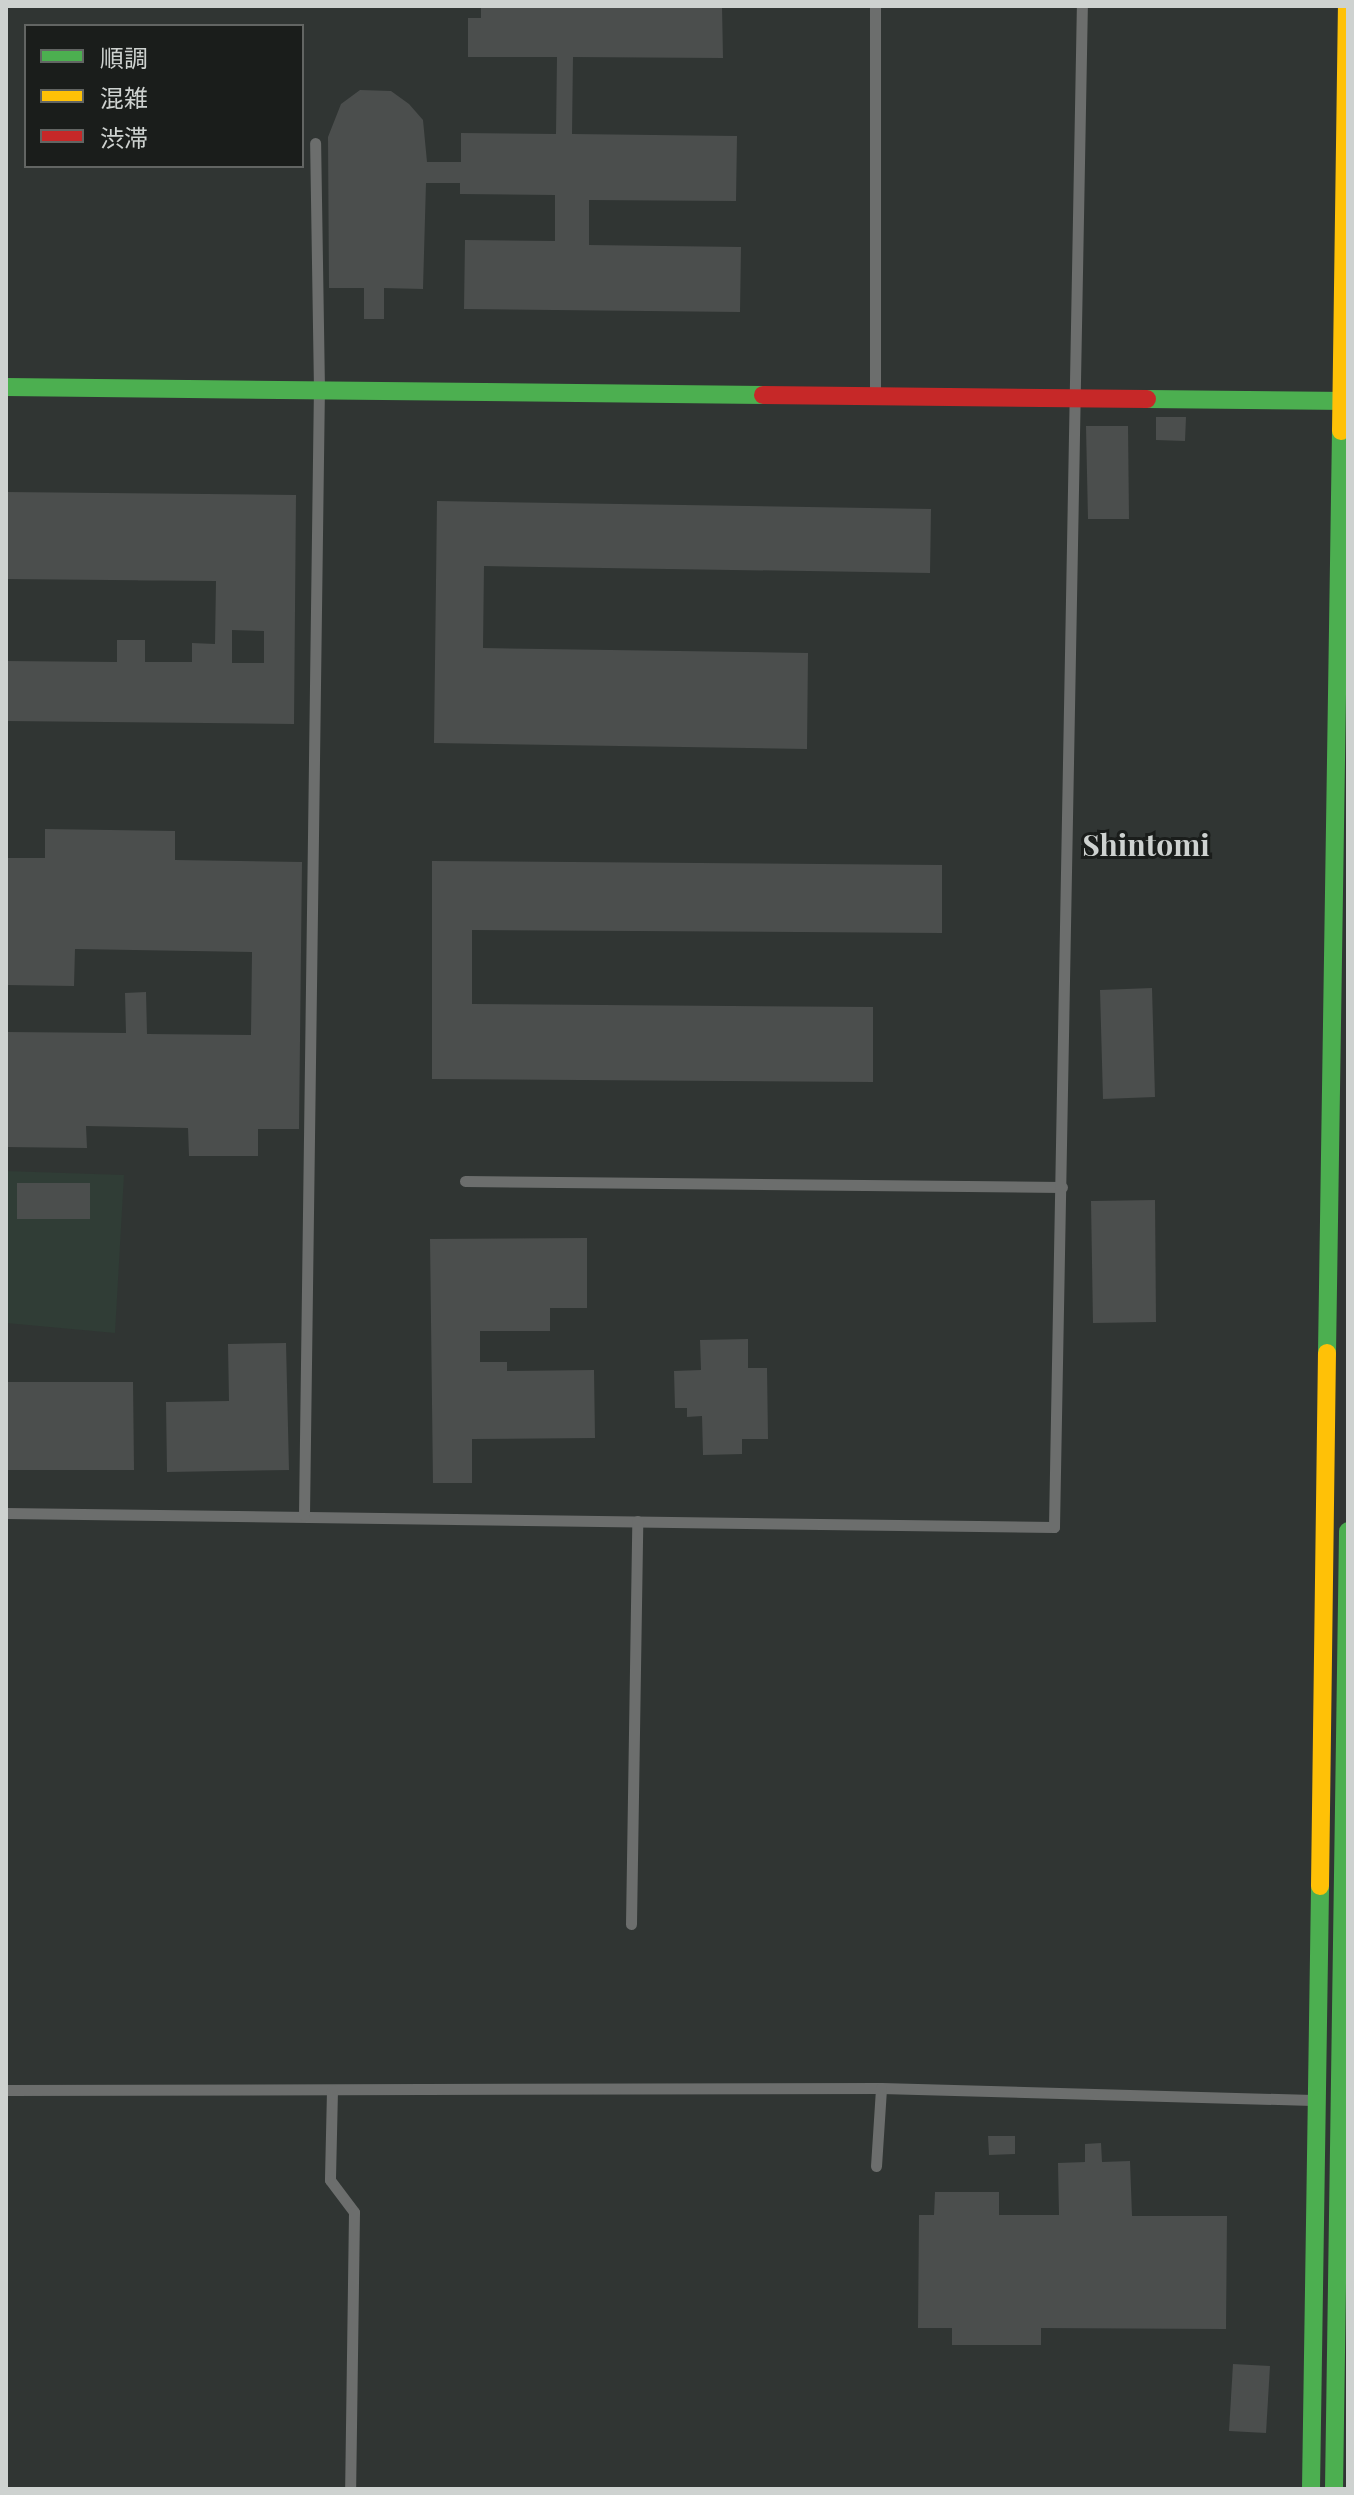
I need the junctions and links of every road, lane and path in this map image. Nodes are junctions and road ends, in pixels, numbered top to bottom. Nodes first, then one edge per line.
1 (875, 6) edge
2 (1082, 6) edge
3 (1347, 6) edge
4 (315, 143) dead end
5 (6, 387) edge
6 (319, 390) junction
7 (875, 396) junction
8 (1076, 399) junction
9 (1344, 401) edge
10 (465, 1181) dead end
11 (1062, 1187) junction
12 (6, 1513) edge
13 (304, 1515) junction
14 (637, 1521) junction
15 (1348, 1531) edge
16 (631, 1924) dead end
17 (881, 2088) junction
18 (6, 2090) edge
19 (332, 2090) junction
20 (1317, 2100) junction
21 (1340, 2100) junction
22 (1316, 2140) junction
23 (1344, 2141) edge
24 (876, 2166) dead end
25 (350, 2489) edge
26 (1311, 2489) edge
27 (1334, 2489) edge

1 - 7 lane
2 - 8 lane
3 - 9 street
4 - 6 lane
5 - 6 street
6 - 7 street
6 - 13 lane
7 - 8 street
8 - 9 street
8 - 11 lane
9 - 20 street
10 - 11 lane
11 - 14 lane
12 - 13 lane
13 - 14 lane
14 - 16 lane
15 - 21 street
17 - 19 lane
17 - 20 lane
17 - 24 lane
18 - 19 lane
19 - 25 lane
20 - 21 lane
20 - 22 street
21 - 23 street
22 - 23 lane
22 - 26 street
23 - 27 street

